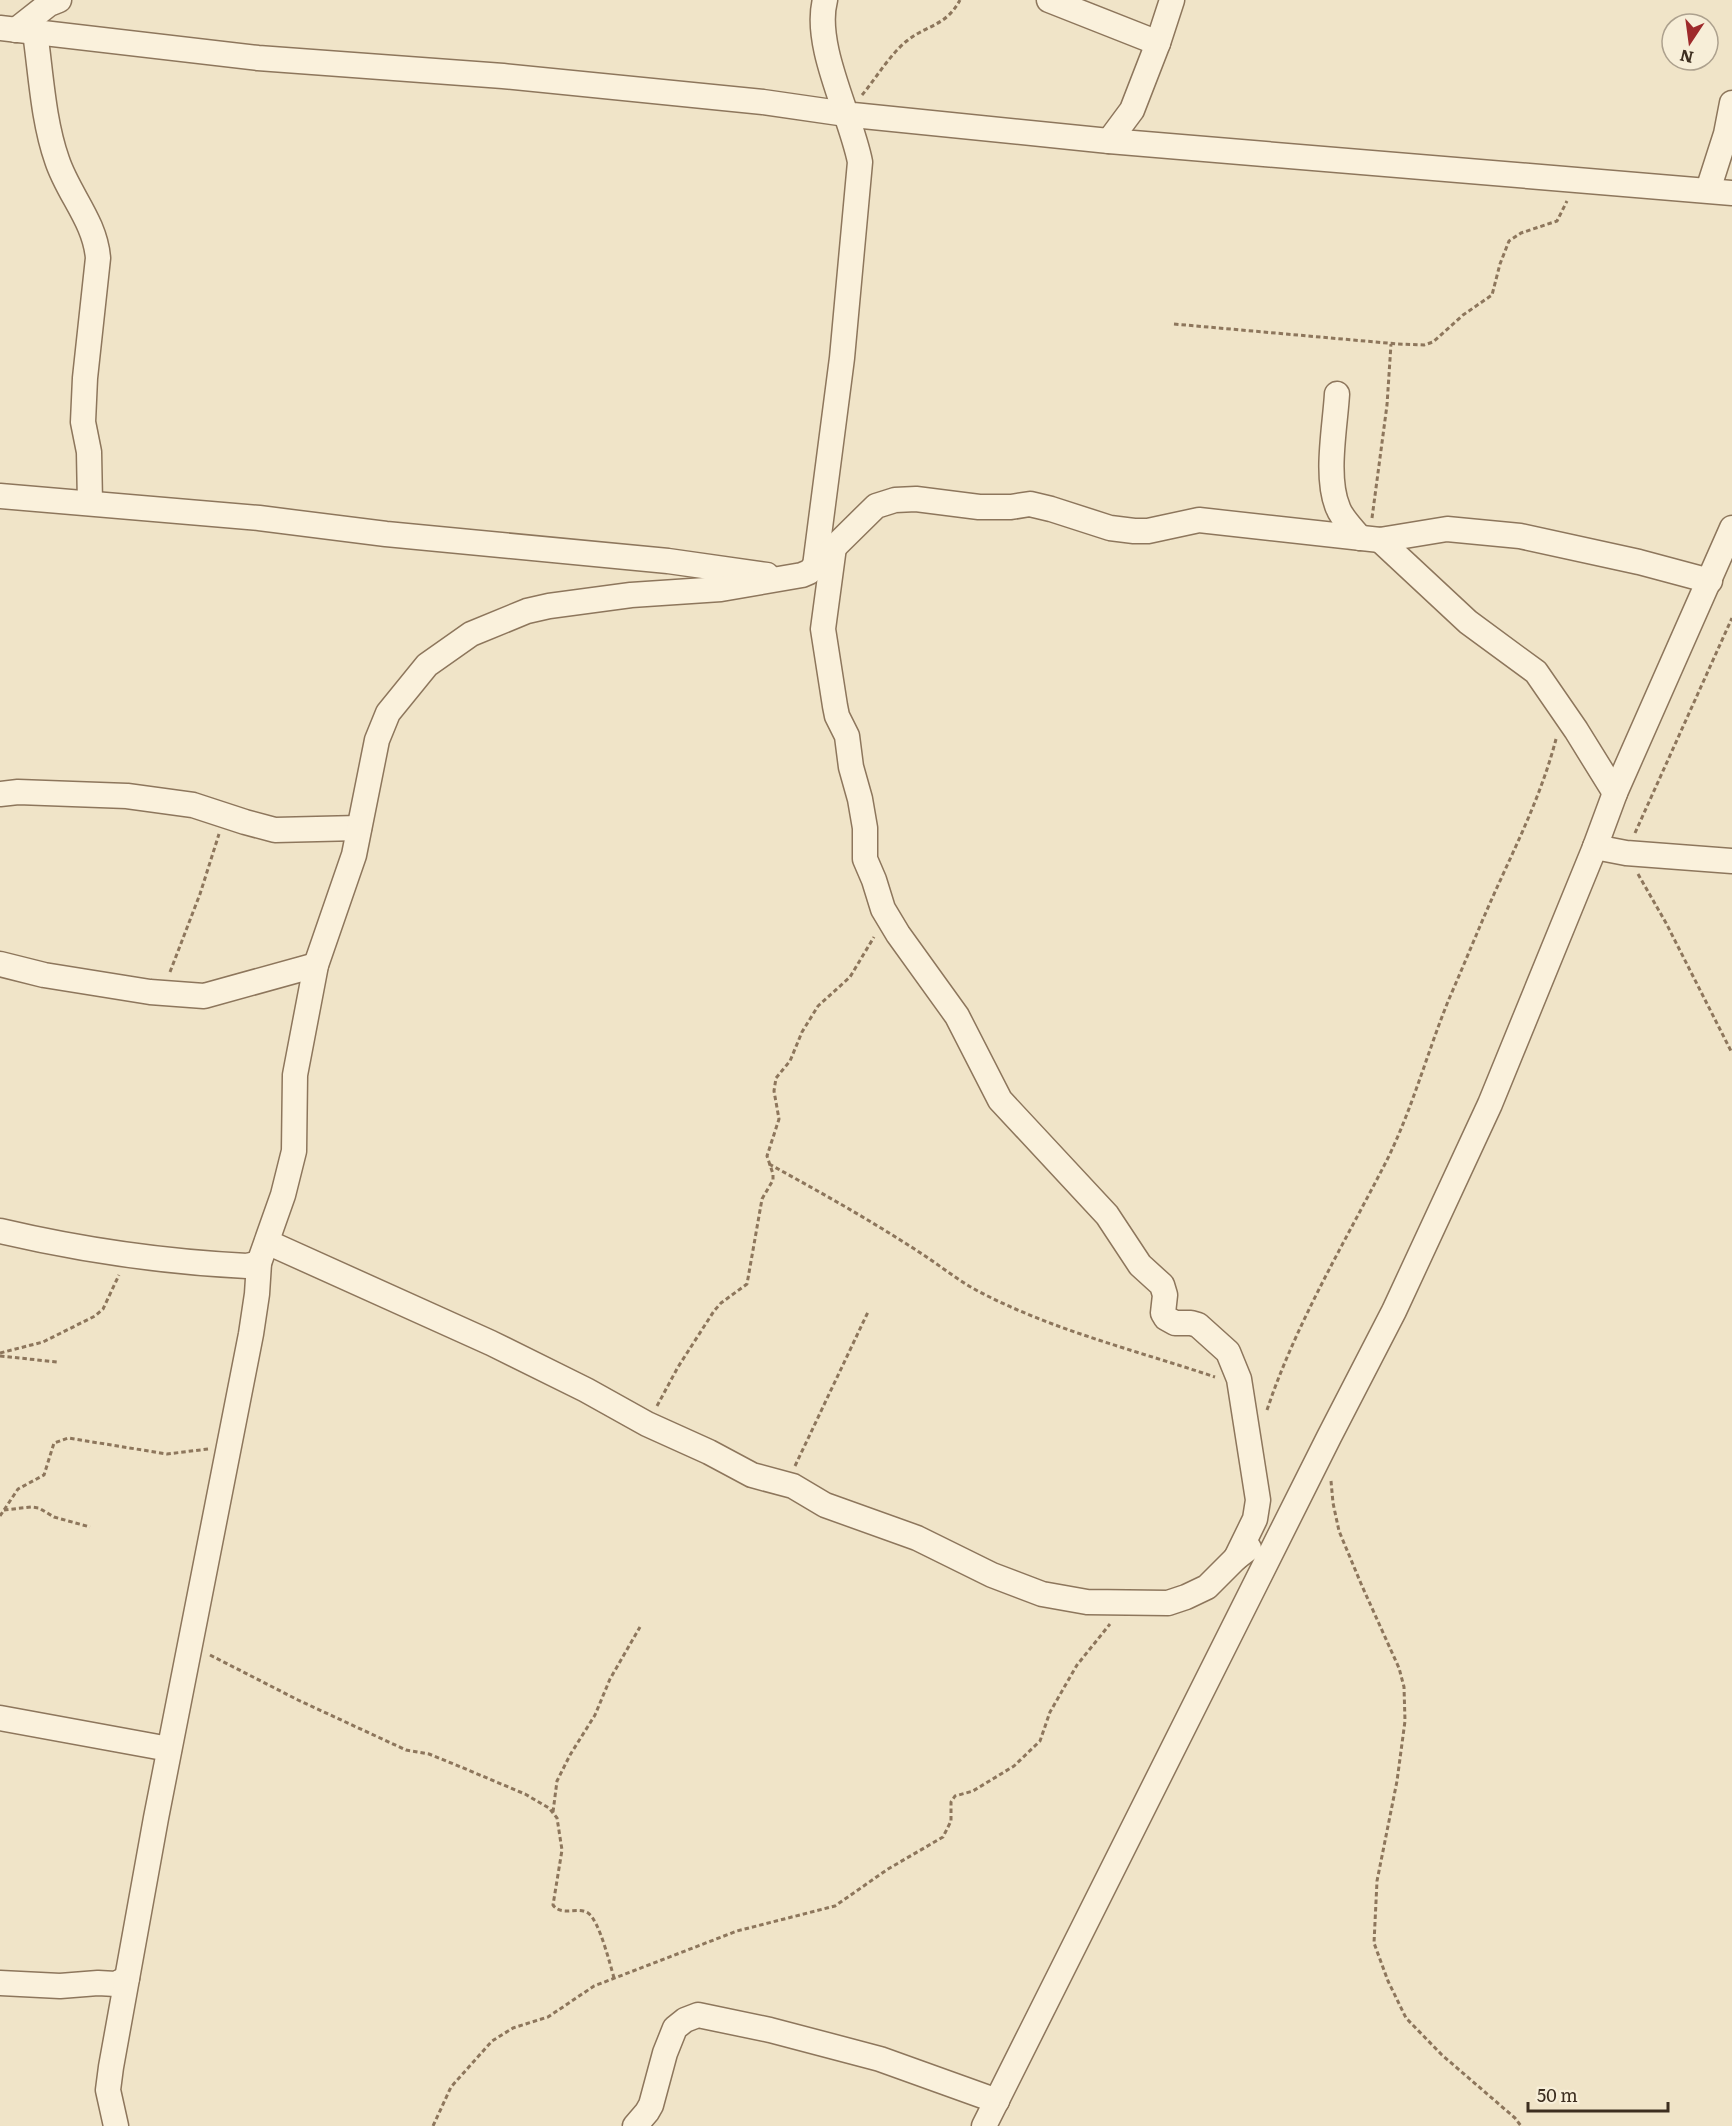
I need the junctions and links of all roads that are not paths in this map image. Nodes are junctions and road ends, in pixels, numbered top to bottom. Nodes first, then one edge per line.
1 (825, 0) edge
2 (1049, 0) edge
3 (1172, 0) edge
4 (46, 1) edge
5 (1101, 10) edge
6 (17, 30) edge
7 (1158, 43) junction
8 (1732, 103) edge
9 (850, 115) junction
10 (1109, 141) junction
11 (1708, 190) junction
12 (1732, 193) edge
13 (1337, 394) dead end
14 (0, 496) edge
15 (90, 503) junction
16 (1732, 528) edge
17 (1370, 539) junction
18 (834, 547) junction
19 (815, 566) junction
20 (791, 578) junction
21 (1710, 580) junction
22 (1615, 793) junction
23 (0, 794) edge
24 (359, 828) junction
25 (1595, 847) junction
26 (1732, 861) edge
27 (0, 964) edge
28 (316, 965) junction
29 (0, 1231) edge
30 (263, 1252) junction
31 (1290, 1517) junction
32 (1236, 1558) junction
33 (0, 1718) edge
34 (169, 1749) junction
35 (127, 1978) junction
36 (0, 1983) edge
37 (997, 2101) junction
38 (116, 2126) edge
39 (635, 2126) edge
40 (984, 2126) edge

1 - 9 street
2 - 5 street
3 - 7 street
4 - 6 street
5 - 7 street
6 - 9 street
6 - 15 street
7 - 10 street
8 - 11 street
9 - 10 street
9 - 19 street
10 - 11 street
11 - 12 street
13 - 17 street
14 - 15 street
15 - 20 street
16 - 21 street
17 - 18 street
17 - 21 street
17 - 22 street
18 - 19 street
18 - 32 street
19 - 20 street
20 - 24 street
21 - 22 street
22 - 25 street
23 - 24 street
24 - 28 street
25 - 26 street
25 - 31 street
27 - 28 street
28 - 30 street
29 - 30 street
30 - 32 street
30 - 34 street
31 - 32 street
31 - 37 street
33 - 34 street
34 - 35 street
35 - 36 street
35 - 38 street
37 - 39 street
37 - 40 street

